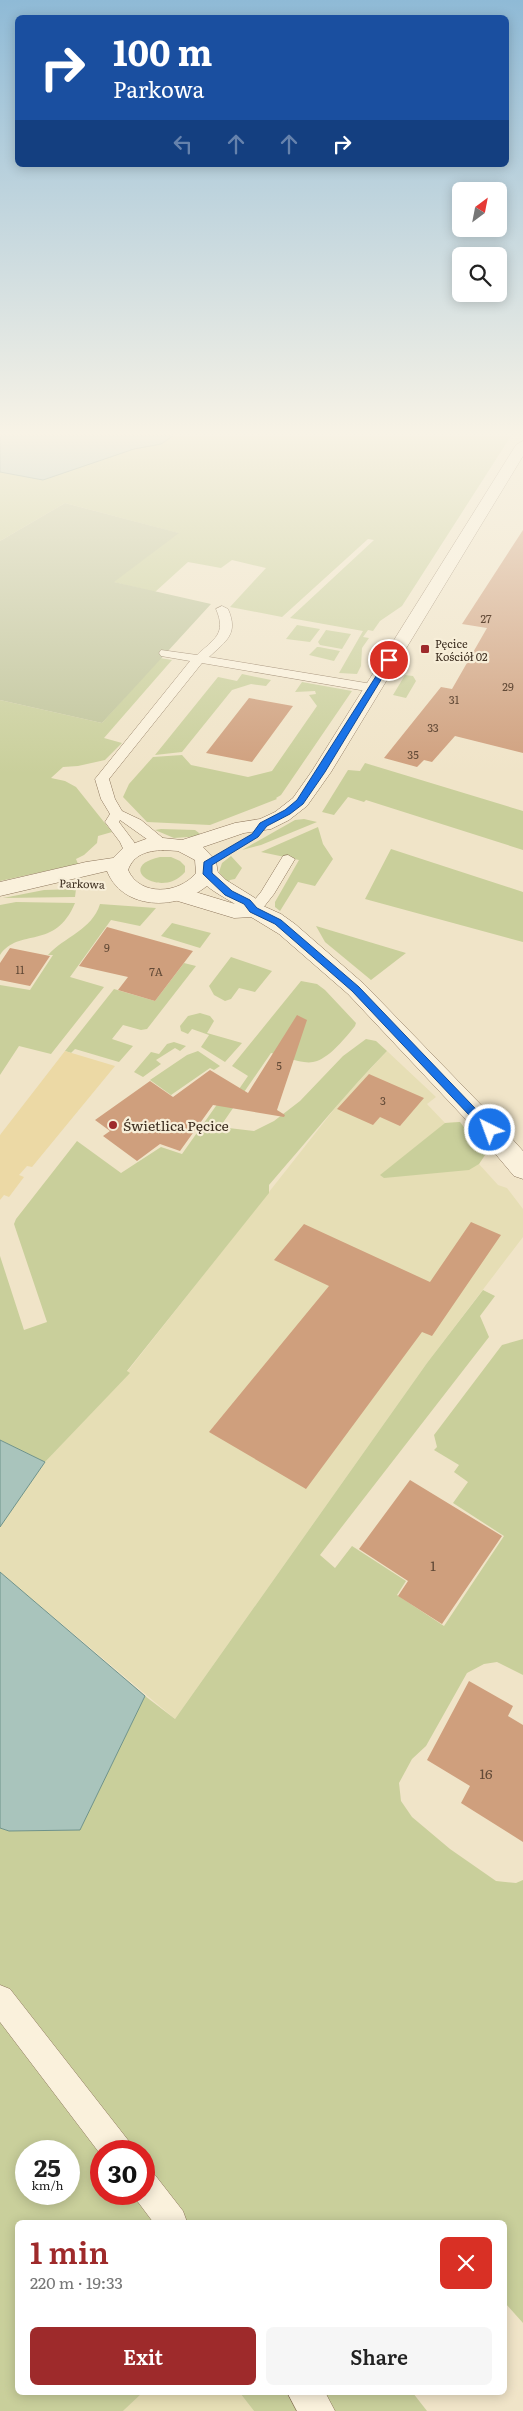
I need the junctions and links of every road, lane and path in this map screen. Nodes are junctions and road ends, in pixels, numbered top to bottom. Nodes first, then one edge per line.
1 (459, 549) edge
2 (222, 610) dead end
3 (165, 654) dead end
4 (200, 659) junction
5 (372, 688) junction
6 (117, 814) junction
7 (264, 825) junction
8 (174, 845) junction
9 (125, 857) junction
10 (288, 860) dead end
11 (207, 869) junction
12 (40, 881) junction
13 (123, 884) junction
14 (0, 889) edge
15 (180, 894) junction
16 (254, 910) junction
17 (522, 1166) edge
18 (0, 1999) edge
19 (109, 2140) edge
20 (155, 2200) edge
21 (170, 2220) edge
22 (305, 2395) edge
23 (318, 2411) edge

1 - 5 street
2 - 4 lane
3 - 4 lane
4 - 5 lane
4 - 6 lane
5 - 7 street
6 - 8 lane
6 - 9 lane
7 - 8 street
7 - 11 street
8 - 9 street
8 - 11 street
9 - 12 street, Parkowa
9 - 13 street
10 - 16 lane
11 - 15 street
11 - 16 street
12 - 13 street, Parkowa
12 - 14 street, Parkowa
13 - 15 street
15 - 16 street
16 - 17 street
18 - 19 lane
20 - 21 lane
22 - 23 lane

